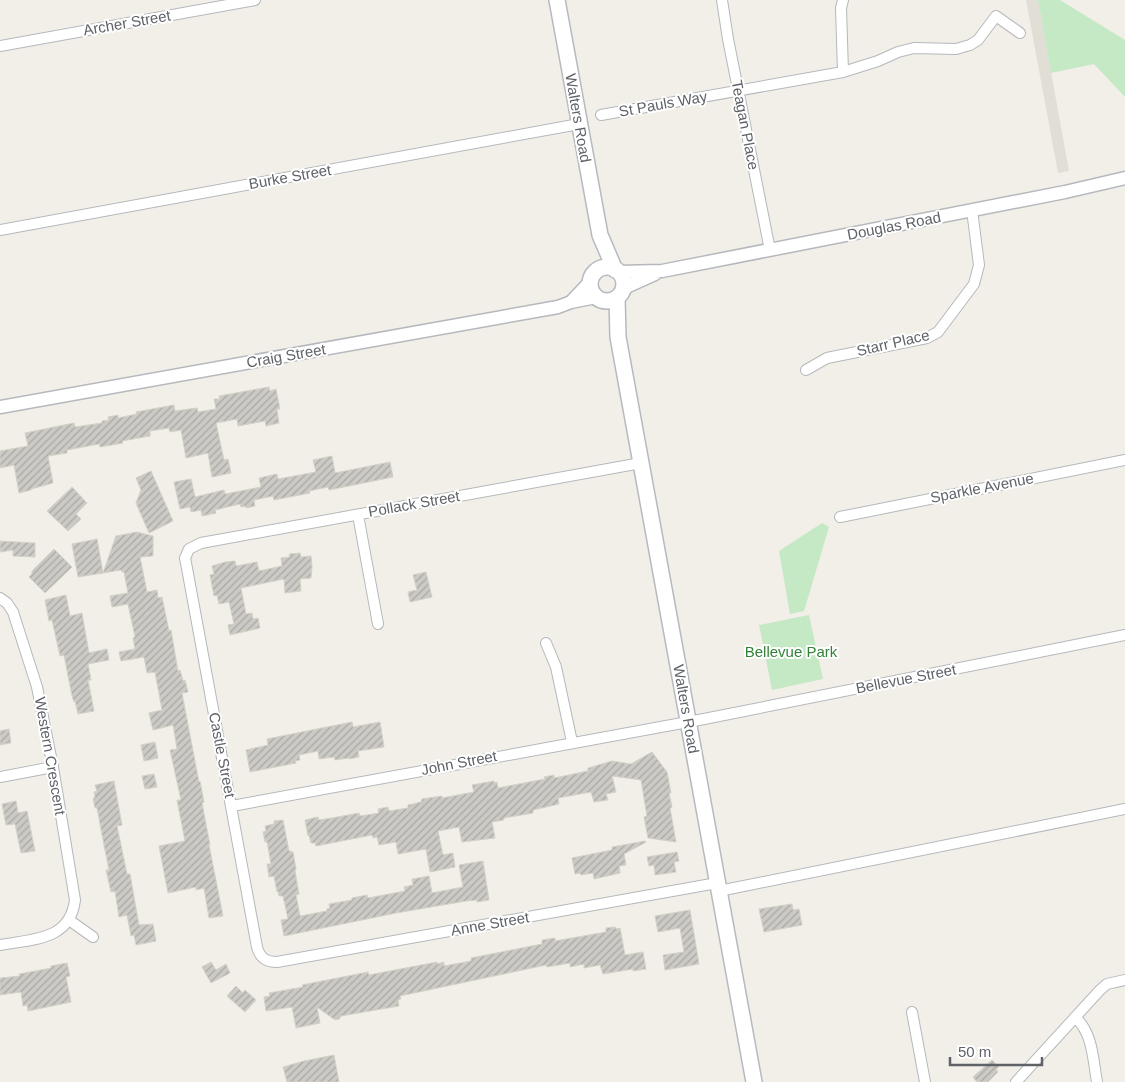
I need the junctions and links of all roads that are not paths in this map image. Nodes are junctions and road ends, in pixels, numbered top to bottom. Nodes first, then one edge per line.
1 (255, 0) edge
2 (557, 0) edge
3 (722, 0) edge
4 (843, 0) edge
5 (1020, 33) dead end
6 (0, 46) edge
7 (843, 72) junction
8 (738, 91) junction
9 (602, 115) dead end
10 (579, 124) junction
11 (1125, 178) edge
12 (972, 210) junction
13 (0, 230) edge
14 (600, 235) junction
15 (770, 250) junction
16 (617, 271) junction
17 (662, 271) junction
18 (593, 277) junction
19 (620, 293) junction
20 (599, 299) junction
21 (570, 302) junction
22 (618, 337) junction
23 (806, 370) dead end
24 (0, 408) edge
25 (1125, 460) edge
26 (641, 462) junction
27 (358, 515) junction
28 (840, 517) dead end
29 (189, 549) joint
30 (0, 598) edge
31 (378, 624) dead end
32 (1125, 635) edge
33 (546, 643) dead end
34 (688, 722) junction
35 (572, 742) junction
36 (53, 767) junction
37 (0, 777) edge
38 (232, 806) junction
39 (1125, 809) edge
40 (718, 887) junction
41 (69, 920) junction
42 (93, 937) dead end
43 (0, 945) edge
44 (264, 960) joint
45 (1125, 980) edge
46 (912, 1012) dead end
47 (1075, 1017) junction
48 (754, 1082) edge
49 (925, 1082) edge
50 (1016, 1082) edge
51 (1097, 1082) edge

1 - 6 street, Archer Street
2 - 10 main road, Walters Road
3 - 8 street, Teagan Place
4 - 7 street
5 - 7 street, St Pauls Way
7 - 8 street, St Pauls Way
8 - 9 street, St Pauls Way
8 - 15 street, Teagan Place
10 - 13 street, Burke Street
10 - 14 main road, Walters Road
11 - 12 street, Douglas Road
12 - 15 street, Douglas Road
12 - 23 street, Starr Place
14 - 16 main road, Walters Road
14 - 18 main road, Walters Road
15 - 17 street, Douglas Road
16 - 17 street, Douglas Road
16 - 18 main road
16 - 19 main road
17 - 19 street, Douglas Road
18 - 20 main road
18 - 21 street, Craig Street
19 - 20 main road
19 - 22 main road, Walters Road
20 - 21 street, Craig Street
20 - 22 main road, Walters Road
21 - 24 street, Craig Street
22 - 26 main road, Walters Road
25 - 28 street, Sparkle Avenue
26 - 27 street, Pollack Street
26 - 34 main road, Walters Road
27 - 29 street, Pollack Street
27 - 31 street
29 - 38 street, Castle Street
30 - 36 street, Western Crescent
32 - 34 street, Bellevue Street
33 - 35 street
34 - 35 street, John Street
34 - 40 main road, Walters Road
35 - 38 street, John Street
36 - 37 street
36 - 41 street, Western Crescent
38 - 44 street, Castle Street
39 - 40 street
40 - 44 street, Anne Street
40 - 48 main road, Walters Road
41 - 42 street
41 - 43 street
45 - 47 street
46 - 49 street
47 - 50 street
47 - 51 street

